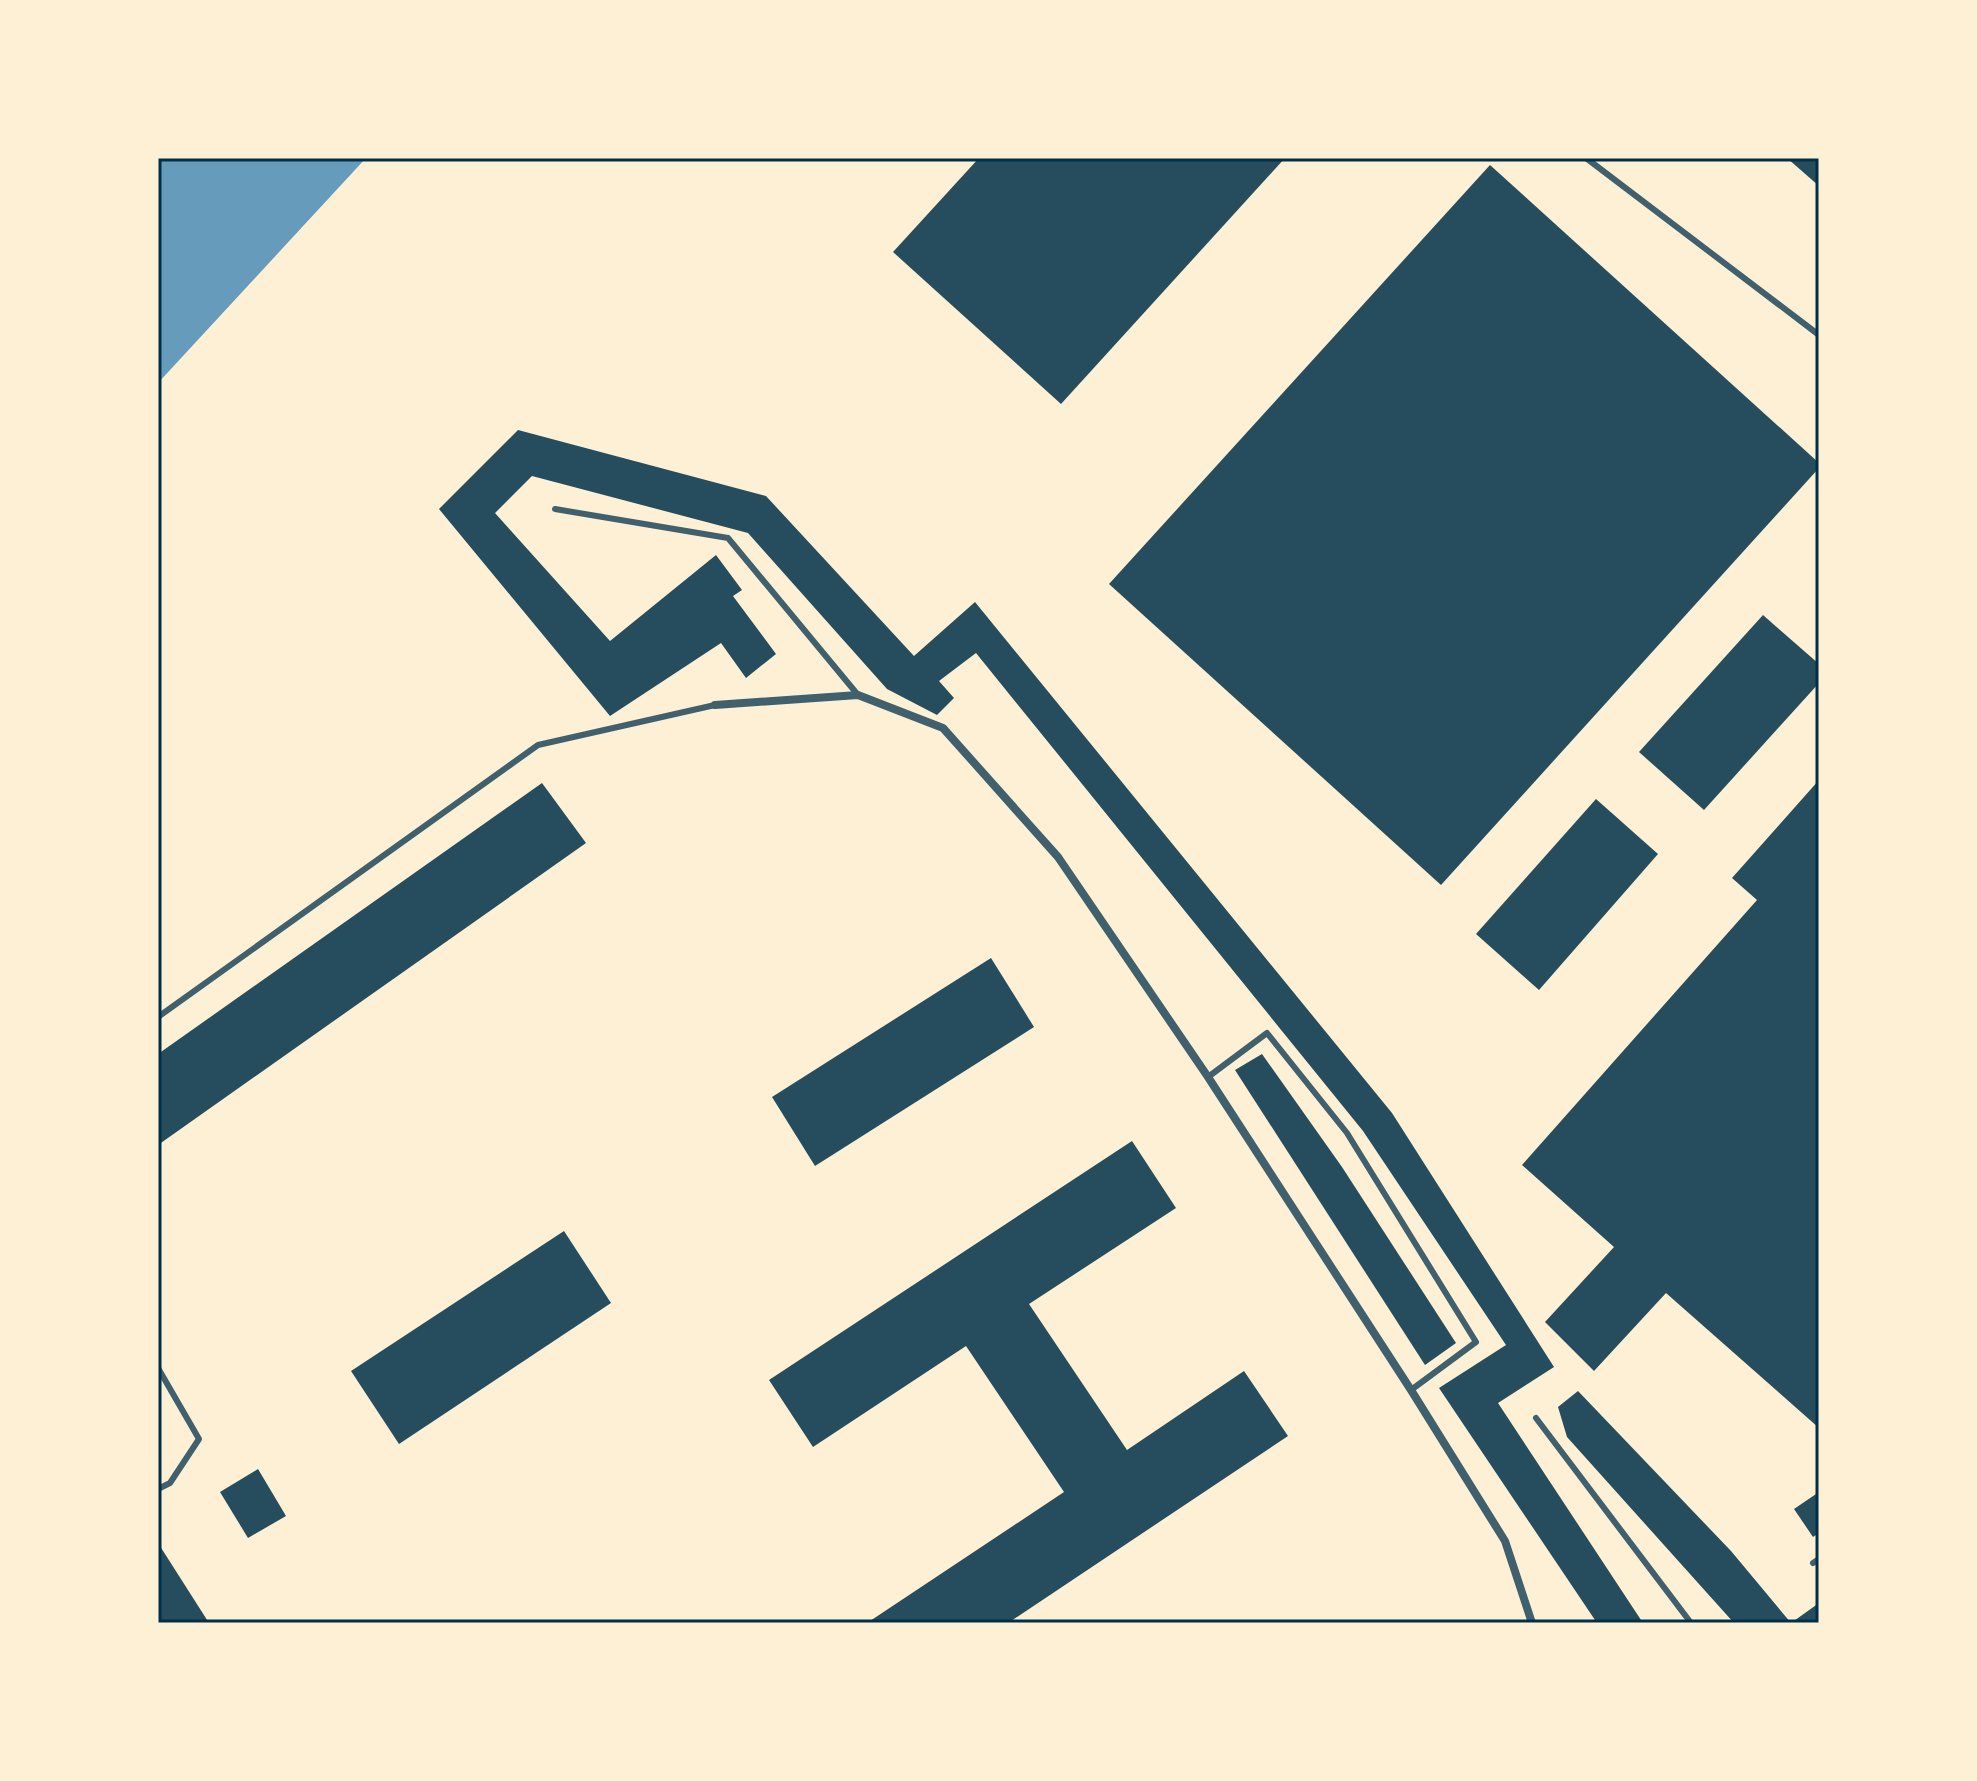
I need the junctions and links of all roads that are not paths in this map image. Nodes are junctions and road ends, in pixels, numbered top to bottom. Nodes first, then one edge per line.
1 (1586, 158) edge
2 (1819, 335) edge
3 (555, 509) dead end
4 (858, 695) junction
5 (715, 705) joint
6 (158, 1017) edge
7 (1208, 1077) junction
8 (158, 1368) edge
9 (1411, 1390) junction
10 (1536, 1418) dead end
11 (158, 1489) edge
12 (1532, 1623) edge
13 (1691, 1623) edge

1 - 2 lane
3 - 4 lane
4 - 5 street
4 - 7 street
5 - 6 lane
7 - 9 street
7 - 9 lane
8 - 11 lane
9 - 12 street
10 - 13 lane

